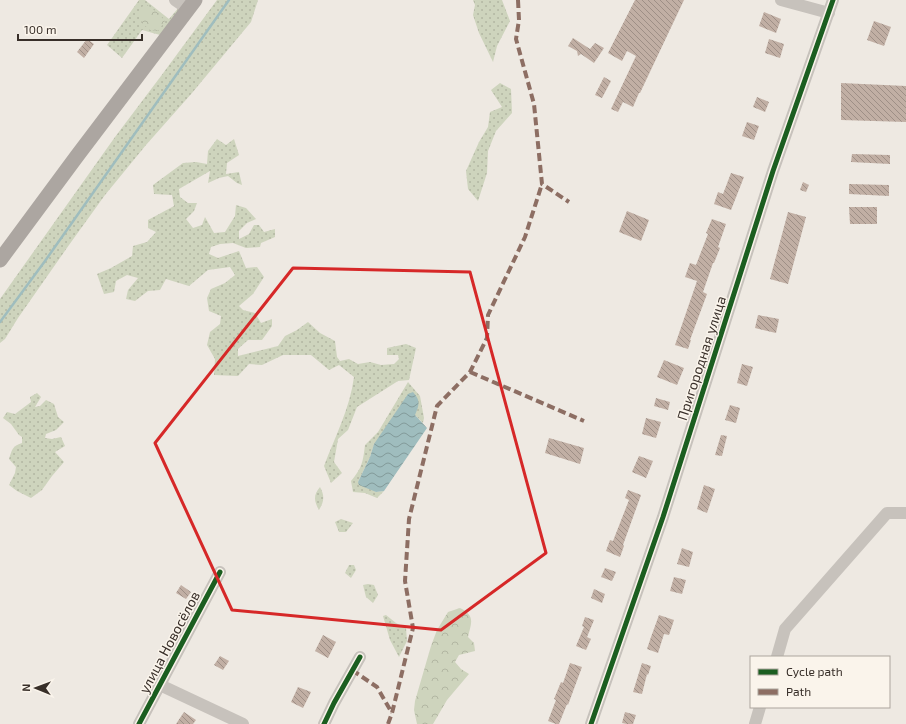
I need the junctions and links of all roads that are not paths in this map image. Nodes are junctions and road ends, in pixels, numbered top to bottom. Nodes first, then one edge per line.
1 (175, 0) edge
2 (781, 0) edge
3 (833, 0) edge
4 (191, 5) edge
5 (829, 13) junction
6 (0, 260) edge
7 (906, 513) edge
8 (220, 572) dead end
9 (777, 656) edge
10 (360, 657) dead end
11 (160, 685) junction
12 (760, 708) edge
13 (140, 724) edge
14 (243, 724) edge
15 (324, 724) edge
16 (591, 724) edge
17 (755, 724) edge

1 - 4 street
2 - 5 street
3 - 5 street, Пригородная улица
4 - 6 main road
5 - 16 street, Пригородная улица
7 - 9 street
8 - 11 street, улица Новосёлов
10 - 15 street
11 - 13 street, улица Новосёлов
11 - 14 street
12 - 17 street

